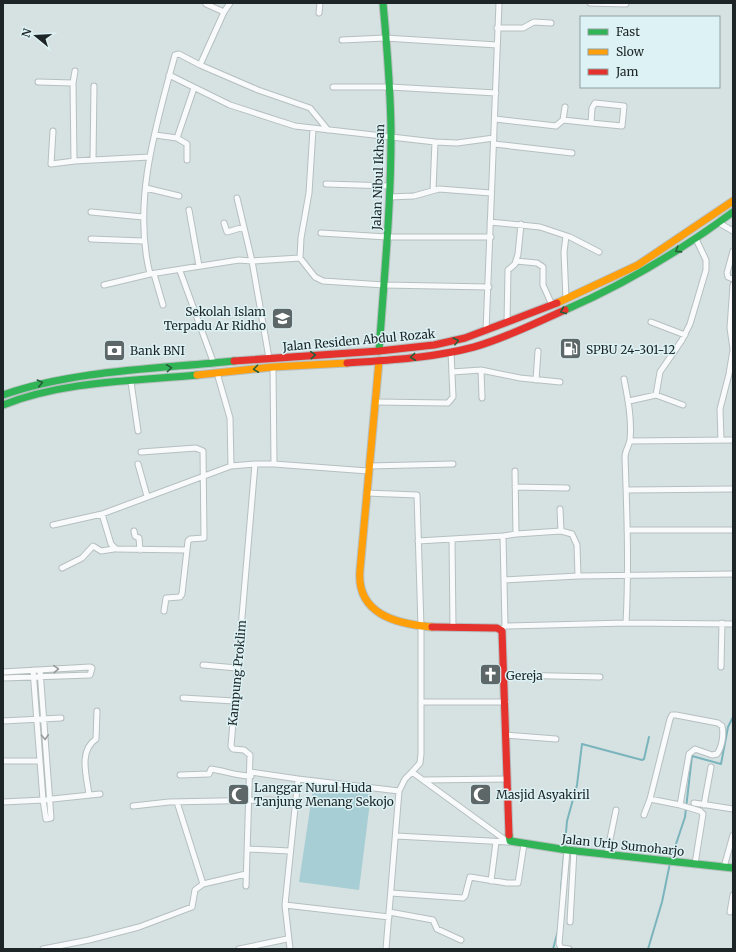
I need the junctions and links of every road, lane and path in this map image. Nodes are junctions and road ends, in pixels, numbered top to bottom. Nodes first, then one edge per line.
1 (230, 3) edge
2 (320, 3) edge
3 (383, 3) edge
4 (499, 3) edge
5 (590, 3) edge
6 (206, 4) edge
7 (626, 4) edge
8 (224, 12) junction
9 (319, 13) dead end
10 (552, 22) dead end
11 (497, 28) junction
12 (386, 38) junction
13 (342, 40) dead end
14 (497, 45) junction
15 (200, 65) junction
16 (75, 71) dead end
17 (169, 75) junction
18 (38, 82) dead end
19 (73, 83) junction
20 (94, 86) dead end
21 (333, 87) dead end
22 (390, 87) junction
23 (194, 88) junction
24 (496, 94) junction
25 (565, 107) dead end
26 (495, 119) junction
27 (563, 120) junction
28 (591, 123) junction
29 (313, 129) junction
30 (328, 130) junction
31 (53, 131) dead end
32 (155, 135) junction
33 (391, 136) junction
34 (177, 138) junction
35 (494, 138) junction
36 (435, 142) junction
37 (494, 144) junction
38 (572, 153) dead end
39 (150, 157) junction
40 (93, 160) junction
41 (187, 160) dead end
42 (75, 161) junction
43 (326, 184) dead end
44 (390, 186) junction
45 (146, 188) junction
46 (433, 190) junction
47 (491, 193) junction
48 (178, 196) dead end
49 (389, 197) junction
50 (237, 198) dead end
51 (733, 201) edge
52 (190, 210) dead end
53 (92, 212) dead end
54 (733, 212) edge
55 (143, 217) junction
56 (490, 222) junction
57 (224, 223) dead end
58 (719, 223) junction
59 (521, 224) junction
60 (244, 227) junction
61 (733, 231) edge
62 (321, 233) dead end
63 (387, 236) junction
64 (566, 236) junction
65 (490, 237) junction
66 (91, 239) dead end
67 (696, 239) junction
68 (144, 241) junction
69 (733, 251) edge
70 (599, 252) dead end
71 (300, 258) junction
72 (252, 261) junction
73 (516, 261) junction
74 (199, 266) junction
75 (180, 271) junction
76 (152, 274) junction
77 (733, 280) edge
78 (104, 285) dead end
79 (384, 285) junction
80 (733, 285) edge
81 (488, 287) junction
82 (566, 299) junction
83 (163, 305) dead end
84 (552, 305) junction
85 (507, 322) junction
86 (651, 322) dead end
87 (486, 331) junction
88 (685, 335) junction
89 (733, 349) edge
90 (379, 351) junction
91 (538, 351) dead end
92 (451, 352) junction
93 (269, 358) junction
94 (379, 361) junction
95 (214, 364) junction
96 (273, 367) junction
97 (481, 370) junction
98 (452, 372) junction
99 (217, 373) junction
100 (624, 379) dead end
101 (536, 380) junction
102 (131, 382) junction
103 (560, 382) dead end
104 (3, 395) edge
105 (656, 395) junction
106 (482, 398) dead end
107 (629, 401) junction
108 (376, 402) junction
109 (3, 404) edge
110 (683, 405) dead end
111 (138, 431) dead end
112 (721, 440) junction
113 (733, 440) edge
114 (630, 441) junction
115 (141, 452) dead end
116 (138, 464) dead end
117 (255, 464) junction
118 (274, 464) junction
119 (453, 464) dead end
120 (231, 466) junction
121 (368, 468) junction
122 (515, 471) dead end
123 (203, 476) junction
124 (515, 487) junction
125 (567, 488) dead end
126 (733, 489) edge
127 (628, 490) junction
128 (366, 494) junction
129 (147, 496) junction
130 (560, 510) dead end
131 (102, 514) junction
132 (53, 525) dead end
133 (627, 530) junction
134 (733, 530) edge
135 (562, 531) junction
136 (134, 532) dead end
137 (516, 534) junction
138 (503, 536) junction
139 (452, 539) junction
140 (418, 541) junction
141 (114, 549) junction
142 (140, 550) junction
143 (187, 550) junction
144 (62, 568) dead end
145 (733, 574) edge
146 (628, 575) junction
147 (578, 576) junction
148 (504, 580) junction
149 (164, 612) dead end
150 (626, 622) junction
151 (722, 623) junction
152 (733, 624) edge
153 (421, 627) junction
154 (453, 628) junction
155 (503, 628) junction
156 (203, 665) dead end
157 (721, 667) dead end
158 (237, 668) junction
159 (33, 670) junction
160 (40, 670) junction
161 (3, 672) edge
162 (505, 675) junction
163 (600, 677) dead end
164 (3, 678) edge
165 (34, 678) junction
166 (41, 678) junction
167 (183, 698) dead end
168 (234, 701) junction
169 (421, 702) junction
170 (506, 702) junction
171 (97, 711) dead end
172 (37, 718) junction
173 (44, 718) junction
174 (61, 718) dead end
175 (3, 721) edge
176 (506, 735) junction
177 (556, 739) dead end
178 (3, 761) edge
179 (40, 761) junction
180 (711, 767) dead end
181 (412, 772) junction
182 (251, 774) junction
183 (180, 775) dead end
184 (298, 779) junction
185 (507, 779) junction
186 (423, 780) junction
187 (399, 791) junction
188 (100, 794) dead end
189 (89, 795) junction
190 (49, 799) junction
191 (650, 799) junction
192 (43, 800) junction
193 (3, 802) edge
194 (176, 802) junction
195 (249, 802) junction
196 (694, 803) dead end
197 (681, 805) junction
198 (704, 805) junction
199 (133, 806) dead end
200 (295, 806) junction
201 (733, 809) edge
202 (616, 810) dead end
203 (644, 815) dead end
204 (733, 835) edge
205 (396, 836) junction
206 (496, 842) junction
207 (510, 842) junction
208 (524, 844) junction
209 (248, 849) junction
210 (567, 850) junction
211 (290, 851) junction
212 (608, 854) junction
213 (695, 864) junction
214 (724, 867) junction
215 (733, 868) edge
216 (246, 874) junction
217 (491, 881) junction
218 (203, 884) junction
219 (246, 886) dead end
220 (391, 893) junction
221 (733, 898) edge
222 (285, 905) junction
223 (730, 912) dead end
224 (389, 915) junction
225 (570, 922) dead end
226 (287, 939) junction
227 (461, 940) dead end
228 (43, 949) edge
229 (239, 949) edge
230 (290, 949) edge
231 (386, 949) edge
232 (568, 949) edge

1 - 8 street
2 - 9 street
3 - 12 main road, Jalan Nibul Ikhsan
4 - 11 street
5 - 7 street
6 - 8 street
8 - 15 street
10 - 11 street
11 - 14 street
12 - 13 street
12 - 14 street
12 - 22 main road, Jalan Nibul Ikhsan
14 - 24 street
15 - 17 street
15 - 30 street
16 - 19 street
17 - 23 street
17 - 32 street
18 - 19 street
19 - 42 street
20 - 40 street
21 - 22 street
22 - 24 street
22 - 33 main road, Jalan Nibul Ikhsan
23 - 29 street
23 - 34 street
24 - 26 street
25 - 27 street
26 - 27 street
26 - 35 street
27 - 28 street
28 - 28 street
29 - 30 street
29 - 71 street
30 - 33 street
31 - 42 street
32 - 34 street
32 - 39 street
33 - 36 street
33 - 44 main road, Jalan Nibul Ikhsan
34 - 41 street
35 - 36 street
35 - 37 street
36 - 46 street
37 - 38 street
37 - 47 street
39 - 40 street
39 - 45 street
40 - 42 street
43 - 44 street
44 - 49 main road, Jalan Nibul Ikhsan
45 - 48 street
45 - 55 street
46 - 47 street
46 - 49 street
47 - 56 street
49 - 63 main road, Jalan Nibul Ikhsan
50 - 60 street
51 - 82 main road, Jalan Residen Abdul Rozak
52 - 74 street
53 - 55 street
54 - 58 main road, Jalan Residen Abdul Rozak
55 - 68 street
56 - 59 street
56 - 65 street
57 - 60 street
58 - 61 street
58 - 67 main road, Jalan Residen Abdul Rozak
59 - 64 street
59 - 73 street
60 - 72 street
62 - 63 street
63 - 65 street
63 - 79 main road, Jalan Nibul Ikhsan
64 - 70 street
64 - 82 street
65 - 81 street
66 - 68 street
67 - 88 street
67 -> 92 main road, Jalan Residen Abdul Rozak
68 - 76 street
69 - 77 street
71 - 72 street
71 - 79 street
72 - 74 street
72 - 93 street
73 - 84 street
73 - 85 street
74 - 75 street
75 - 76 street
75 - 95 street
76 - 78 street
76 - 83 street
79 - 81 street
79 - 90 main road, Jalan Nibul Ikhsan
80 - 89 street
81 - 87 street
82 - 84 main road, Jalan Residen Abdul Rozak
84 - 85 main road, Jalan Residen Abdul Rozak
85 - 87 main road, Jalan Residen Abdul Rozak
86 - 88 street
90 -> 87 main road, Jalan Residen Abdul Rozak
88 - 105 street
89 - 112 street
93 -> 90 main road, Jalan Residen Abdul Rozak
91 - 101 street
92 -> 94 main road, Jalan Residen Abdul Rozak
92 - 98 street
93 - 95 main road, Jalan Residen Abdul Rozak
94 - 96 main road, Jalan Residen Abdul Rozak
94 - 108 main road
104 -> 95 main road, Jalan Residen Abdul Rozak
96 -> 99 main road, Jalan Residen Abdul Rozak
96 - 118 street
97 - 98 street
97 - 101 street
97 - 106 street
98 - 108 street
99 - 102 main road, Jalan Residen Abdul Rozak
99 - 120 street
100 - 107 street
101 - 103 street
102 - 109 main road, Jalan Residen Abdul Rozak
102 - 111 street
105 - 107 street
105 - 110 street
107 - 114 street
108 - 121 main road
112 - 113 street
112 - 114 street
114 - 127 street
115 - 123 street
116 - 129 street
117 - 118 street
117 - 120 street
117 - 158 street, Kampung Proklim
118 - 121 street
119 - 121 street
120 - 123 street
121 - 128 main road
122 - 124 street
123 - 129 street
123 - 143 street
124 - 125 street
124 - 137 street
126 - 127 street
127 - 133 street
128 - 140 street
128 - 153 main road
129 - 131 street
130 - 135 street
131 - 132 street
131 - 141 street
133 - 134 street
133 - 146 street
135 - 137 street
135 - 147 street
136 - 142 street
137 - 138 street
138 - 139 street
138 - 148 street
139 - 140 street
139 - 154 street
140 - 153 street
141 - 142 street
141 - 144 street
142 - 143 street
143 - 149 street
145 - 146 street
146 - 147 street
146 - 150 street
147 - 148 street
148 - 155 street
150 - 151 street
150 - 155 street
151 - 152 street
151 - 157 street
153 - 154 main road
153 - 169 street
154 - 155 main road
155 - 162 main road
156 - 158 street
158 - 168 street, Kampung Proklim
159 - 160 street
159 - 161 street
159 - 165 street
160 - 166 street
160 -> 166 street
162 - 163 street
162 - 170 main road
164 - 165 street
165 - 166 street
165 - 172 street
166 - 173 street
167 - 168 street
168 - 182 street, Kampung Proklim
169 - 170 street
169 - 181 street
170 - 176 main road
171 - 189 street
172 - 173 street
172 - 175 street
172 - 179 street
173 - 174 street
173 -> 190 street
176 - 177 street
176 - 185 main road
178 - 179 street
179 - 192 street
180 - 198 street
181 - 186 street
181 - 187 street
182 - 183 street
182 - 184 street
182 - 195 street, Kampung Proklim
184 - 187 street
184 - 200 street
185 - 186 street
185 - 207 main road
186 - 207 street
187 - 205 street
188 - 189 street
189 - 190 street
190 - 192 street
190 - 192 street
191 - 197 street
191 - 197 street
191 - 203 street
192 - 193 street
194 - 195 street
194 - 199 street
194 - 218 street
195 - 200 street
195 - 209 street, Kampung Proklim
196 - 198 street
197 - 213 street
198 - 201 street
200 - 211 street
202 - 212 street
204 - 214 street
205 - 206 street
205 - 220 street
206 - 207 street
206 - 217 street
207 - 208 main road, Jalan Urip Sumoharjo
208 - 210 main road, Jalan Urip Sumoharjo
208 - 217 street
209 - 211 street
209 - 216 street, Kampung Proklim
210 - 212 main road, Jalan Urip Sumoharjo
210 - 225 street
210 - 232 street
211 - 222 street
212 - 213 main road, Jalan Urip Sumoharjo
213 - 214 main road, Jalan Urip Sumoharjo
214 - 215 main road, Jalan Urip Sumoharjo
216 - 218 street
216 - 219 street, Kampung Proklim
217 - 220 street
218 - 228 street
220 - 224 street
221 - 223 street
222 - 224 street
222 - 226 street
224 - 227 street
224 - 231 street
226 - 229 street
226 - 230 street

